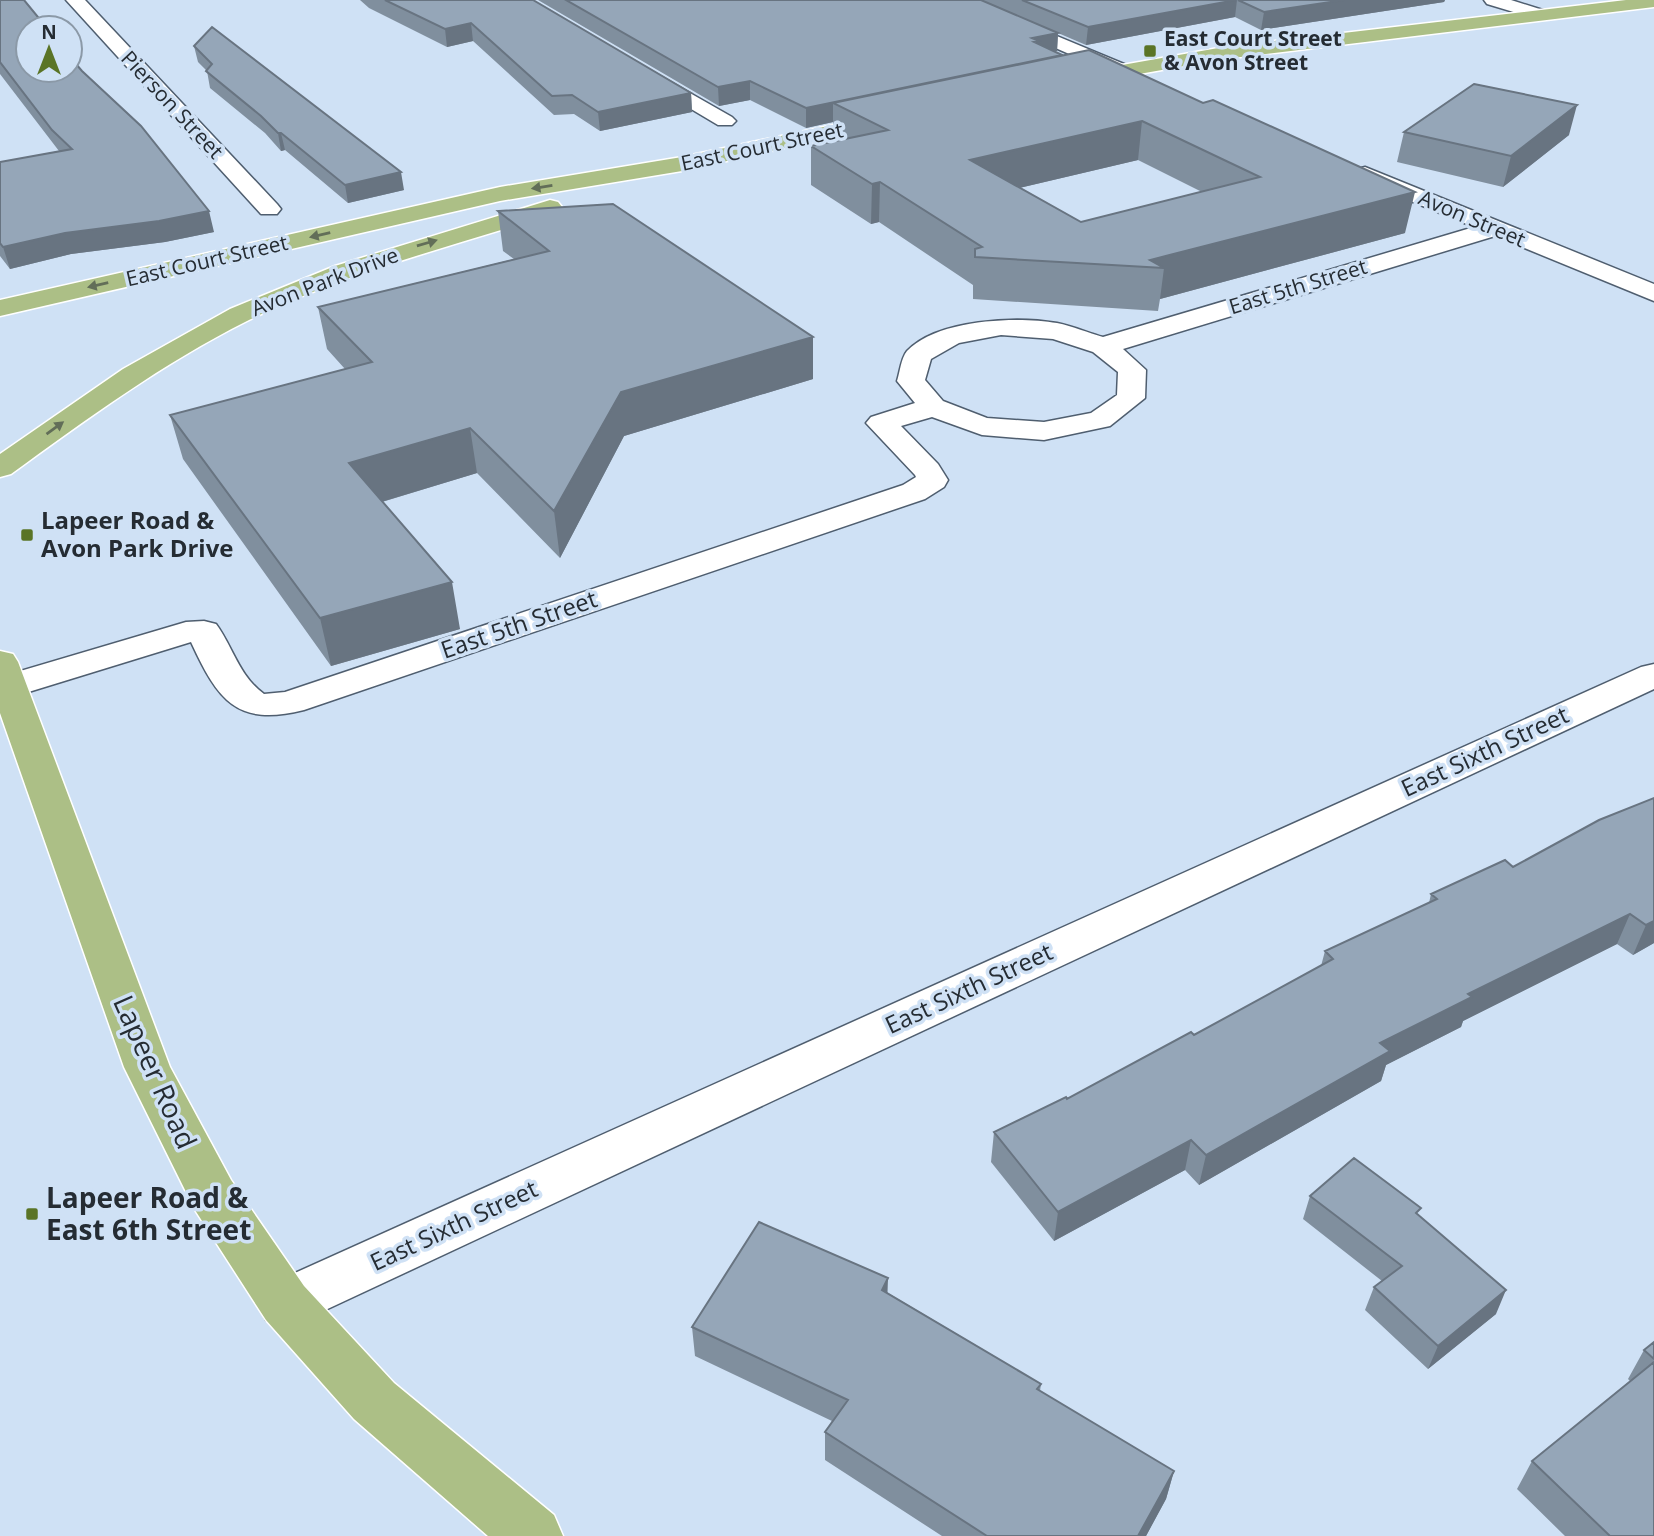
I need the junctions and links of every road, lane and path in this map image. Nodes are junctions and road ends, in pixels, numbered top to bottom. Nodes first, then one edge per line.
1 (75, 0) edge
2 (1493, 0) edge
3 (1654, 2) edge
4 (993, 14) edge
5 (1540, 15) junction
6 (629, 64) edge
7 (1120, 70) junction
8 (1057, 83) edge
9 (1157, 85) edge
10 (910, 115) edge
11 (725, 121) dead end
12 (682, 164) junction
13 (1348, 167) edge
14 (454, 204) junction
15 (269, 209) dead end
16 (483, 228) junction
17 (1493, 229) junction
18 (1654, 293) edge
19 (0, 307) edge
20 (1103, 346) junction
21 (933, 407) junction
22 (0, 468) edge
23 (1654, 675) edge
24 (7, 692) edge
25 (285, 1303) junction
26 (533, 1536) edge

1 - 15 street, Pierson Street
2 - 5 street
3 - 5 main road
4 - 7 street
5 - 7 main road
6 - 11 street
7 - 8 main road
7 - 9 street
10 - 12 main road, East Court Street
12 -> 14 main road, East Court Street
12 - 16 main road, Avon Park Drive
13 - 17 street, Avon Street
14 - 16 main road
14 -> 19 main road, East Court Street
22 -> 16 main road, Avon Park Drive
17 - 18 street, Avon Street
17 - 20 street, East 5th Street
20 - 21 street
20 - 21 street
21 - 24 street, East 5th Street
23 - 25 street, East Sixth Street
24 - 25 main road, Lapeer Road
25 - 26 main road, Lapeer Road

